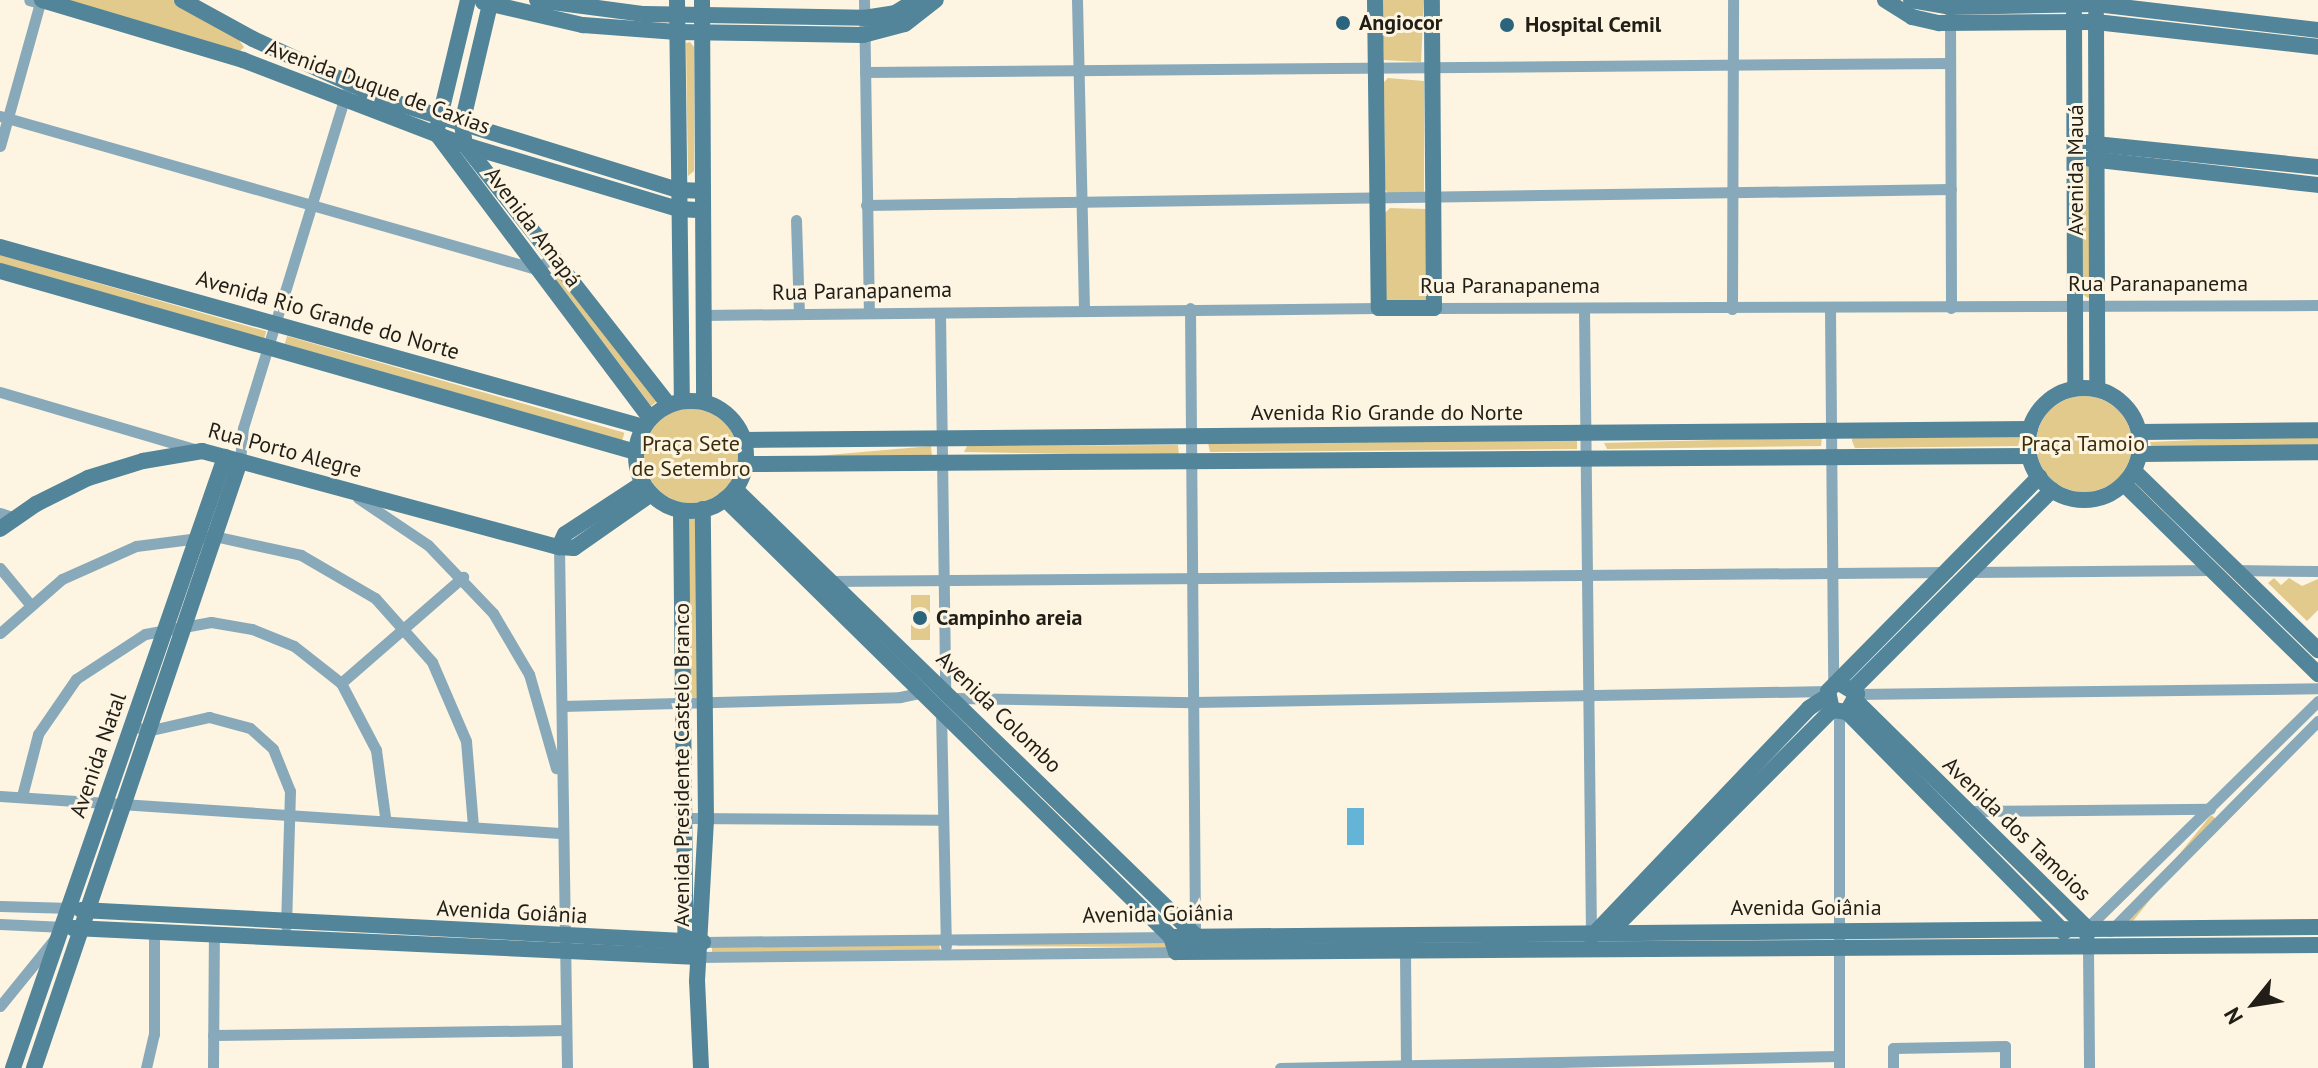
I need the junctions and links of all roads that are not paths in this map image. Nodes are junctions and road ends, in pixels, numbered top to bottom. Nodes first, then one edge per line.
1 (182, 0) edge
2 (537, 0) edge
3 (864, 0) edge
4 (917, 0) edge
5 (936, 0) edge
6 (1077, 0) edge
7 (1375, 0) edge
8 (1432, 0) edge
9 (1733, 0) edge
10 (1885, 0) edge
11 (1911, 0) edge
12 (37, 1) edge
13 (481, 1) edge
14 (2096, 2) edge
15 (677, 7) edge
16 (702, 7) edge
17 (2074, 9) edge
18 (1950, 10) edge
19 (2096, 22) junction
20 (864, 26) junction
21 (2318, 30) edge
22 (677, 32) junction
23 (702, 33) junction
24 (253, 39) junction
25 (2318, 47) edge
26 (454, 57) junction
27 (243, 60) junction
28 (476, 62) junction
29 (1950, 63) junction
30 (1733, 64) junction
31 (1432, 65) junction
32 (1078, 67) junction
33 (1375, 67) junction
34 (865, 72) junction
35 (349, 86) junction
36 (343, 102) junction
37 (2076, 111) junction
38 (2098, 111) junction
39 (4, 117) edge
40 (437, 124) junction
41 (462, 124) junction
42 (465, 145) junction
43 (0, 146) edge
44 (2076, 150) junction
45 (2099, 151) junction
46 (2145, 156) junction
47 (2318, 167) edge
48 (2318, 185) edge
49 (1951, 189) junction
50 (678, 190) junction
51 (701, 191) junction
52 (1733, 193) junction
53 (1432, 194) junction
54 (1376, 195) junction
55 (1081, 199) junction
56 (312, 202) junction
57 (866, 205) junction
58 (679, 209) junction
59 (701, 210) junction
60 (796, 220) dead end
61 (0, 247) edge
62 (554, 257) junction
63 (536, 269) junction
64 (0, 271) edge
65 (2318, 305) edge
66 (2075, 306) junction
67 (2098, 306) junction
68 (1190, 308) junction
69 (1379, 308) junction
70 (1434, 308) junction
71 (1584, 308) junction
72 (1951, 308) junction
73 (1732, 309) junction
74 (1084, 310) junction
75 (1830, 310) junction
76 (869, 313) junction
77 (940, 313) junction
78 (799, 314) junction
79 (702, 315) junction
80 (682, 316) junction
81 (278, 323) junction
82 (272, 345) junction
83 (2075, 388) junction
84 (2097, 389) junction
85 (0, 392) edge
86 (704, 402) junction
87 (675, 403) junction
88 (647, 423) junction
89 (2030, 429) junction
90 (2318, 430) edge
91 (1833, 431) junction
92 (2139, 432) junction
93 (1588, 433) junction
94 (1189, 436) junction
95 (941, 437) junction
96 (745, 440) junction
97 (202, 451) junction
98 (636, 452) junction
99 (2318, 452) edge
100 (2140, 454) junction
101 (2029, 456) junction
102 (1835, 457) junction
103 (232, 459) junction
104 (1587, 459) junction
105 (1189, 462) junction
106 (942, 463) junction
107 (746, 464) junction
108 (2039, 477) junction
109 (2129, 477) junction
110 (341, 488) junction
111 (647, 488) junction
112 (2052, 490) junction
113 (730, 494) junction
114 (703, 509) junction
115 (681, 511) junction
116 (8, 515) edge
117 (0, 529) edge
118 (206, 536) junction
119 (559, 547) junction
120 (0, 568) edge
121 (2209, 570) junction
122 (2233, 570) junction
123 (2318, 571) edge
124 (1944, 572) junction
125 (1970, 572) junction
126 (1835, 573) junction
127 (1587, 576) junction
128 (463, 577) junction
129 (1191, 578) junction
130 (945, 579) junction
131 (828, 581) junction
132 (29, 603) junction
133 (183, 624) junction
134 (165, 627) junction
135 (406, 628) junction
136 (0, 633) edge
137 (2318, 650) edge
138 (2318, 674) edge
139 (341, 683) junction
140 (2318, 688) edge
141 (940, 693) junction
142 (1589, 696) junction
143 (1841, 698) junction
144 (2318, 701) edge
145 (682, 702) junction
146 (706, 702) junction
147 (1193, 702) junction
148 (562, 706) junction
149 (2318, 721) edge
150 (140, 728) junction
151 (559, 784) junction
152 (0, 796) edge
153 (22, 796) junction
154 (104, 800) junction
155 (125, 802) junction
156 (2209, 808) junction
157 (290, 813) junction
158 (1961, 815) junction
159 (385, 817) junction
160 (685, 818) junction
161 (2221, 819) junction
162 (706, 820) junction
163 (942, 820) junction
164 (473, 826) junction
165 (560, 833) junction
166 (685, 868) junction
167 (704, 868) junction
168 (0, 906) edge
169 (71, 908) junction
170 (89, 911) junction
171 (0, 924) edge
172 (64, 927) junction
173 (2318, 927) edge
174 (2087, 928) junction
175 (83, 929) junction
176 (1837, 929) junction
177 (2064, 929) junction
178 (2110, 929) junction
179 (286, 931) junction
180 (1591, 931) junction
181 (1611, 931) junction
182 (154, 933) junction
183 (1405, 934) junction
184 (214, 936) junction
185 (566, 937) junction
186 (946, 940) junction
187 (1196, 943) junction
188 (1317, 943) junction
189 (1173, 944) junction
190 (2318, 945) edge
191 (2065, 948) junction
192 (2088, 948) junction
193 (2111, 948) junction
194 (1591, 949) junction
195 (1611, 949) junction
196 (693, 950) junction
197 (1837, 950) junction
198 (1405, 952) junction
199 (946, 954) junction
200 (565, 955) junction
201 (0, 1006) edge
202 (566, 1030) junction
203 (213, 1035) junction
204 (1838, 1062) edge
205 (1584, 1063) edge
206 (1674, 1063) edge
207 (1493, 1064) edge
208 (1406, 1065) edge
209 (13, 1068) edge
210 (34, 1068) edge
211 (146, 1068) edge
212 (213, 1068) edge
213 (567, 1068) edge
214 (694, 1068) edge
215 (701, 1068) edge
216 (1280, 1068) edge
217 (1329, 1068) edge
218 (1893, 1068) edge
219 (2005, 1068) edge
220 (2089, 1068) edge

1 - 24 street, Avenida Duque de Caxias
2 - 15 street
3 - 20 street
4 - 20 street
5 - 20 street
6 - 32 street
7 - 33 street
8 - 31 street
9 - 30 street
10 - 18 street
11 - 18 street
12 - 27 street, Avenida Duque de Caxias
12 - 39 street
13 - 22 street
13 - 26 street
13 - 28 street
14 - 17 street
14 - 19 street, Avenida Mauá
14 - 21 street
15 - 16 street
15 - 22 street
16 - 20 street
16 - 23 street
17 - 18 street
17 - 19 street
17 - 37 street, Avenida Mauá
18 - 29 street
19 - 25 street
19 - 38 street, Avenida Mauá
20 - 23 street
20 - 34 street
22 - 23 street
22 - 50 street
23 - 51 street
24 - 27 street
24 - 35 street, Avenida Duque de Caxias
26 - 28 street
26 - 40 street
27 - 36 street, Avenida Duque de Caxias
28 - 41 street
29 - 30 street
29 - 49 street
30 - 31 street
30 - 52 street
31 - 33 street
31 - 53 street
32 - 33 street
32 - 34 street
32 - 55 street
33 - 54 street
34 - 57 street
35 - 36 street
35 - 40 street, Avenida Duque de Caxias
36 - 40 street, Avenida Duque de Caxias
36 - 56 street
37 - 38 street
37 - 44 street, Avenida Mauá
38 - 45 street, Avenida Mauá
39 - 43 street
39 - 56 street
40 - 41 street, Avenida Duque de Caxias
40 - 42 street, Avenida Duque de Caxias
40 - 63 street, Avenida Amapá
41 - 42 street
41 - 50 street, Avenida Duque de Caxias
42 - 58 street, Avenida Duque de Caxias
42 - 62 street, Avenida Amapá
44 - 45 street
44 - 66 street, Avenida Mauá
45 - 46 street
45 - 67 street, Avenida Mauá
46 - 47 street
46 - 48 street
49 - 52 street
49 - 72 street
50 - 51 street, Avenida Duque de Caxias
50 - 58 street
51 - 59 street
52 - 53 street
52 - 73 street
53 - 54 street
53 - 70 street
54 - 55 street
54 - 69 street
55 - 57 street
55 - 74 street
56 - 63 street
56 - 81 street
57 - 76 street
58 - 59 street, Avenida Duque de Caxias
58 - 80 street
59 - 79 street
60 - 78 street
61 - 81 street, Avenida Rio Grande do Norte
62 - 63 street
62 - 87 street, Avenida Amapá
63 - 88 street, Avenida Amapá
64 - 82 street, Avenida Rio Grande do Norte
65 - 67 street, Rua Paranapanema
66 - 67 street, Rua Paranapanema
66 - 72 street, Rua Paranapanema
66 - 83 street, Avenida Mauá
67 - 84 street, Avenida Mauá
68 - 69 street, Rua Paranapanema
68 - 74 street, Rua Paranapanema
68 - 94 street
69 - 70 street, Rua Paranapanema
70 - 71 street, Rua Paranapanema
71 - 73 street, Rua Paranapanema
71 - 93 street
72 - 75 street, Rua Paranapanema
73 - 75 street, Rua Paranapanema
74 - 77 street, Rua Paranapanema
75 - 91 street
76 - 77 street, Rua Paranapanema
76 - 78 street, Rua Paranapanema
77 - 95 street
78 - 79 street, Rua Paranapanema
79 - 80 street
79 - 86 street
80 - 87 street
81 - 82 street
81 - 88 street, Avenida Rio Grande do Norte
82 - 98 street, Avenida Rio Grande do Norte
82 - 103 street
83 - 84 street
83 - 89 street
84 - 92 street
85 - 97 street, Rua Porto Alegre
86 - 87 street
86 - 96 street
87 - 88 street
88 - 98 street
89 - 91 street, Avenida Rio Grande do Norte
89 - 101 street
90 - 92 street
91 - 93 street, Avenida Rio Grande do Norte
91 - 102 street
92 - 100 street
93 - 94 street, Avenida Rio Grande do Norte
93 - 104 street
94 - 95 street, Avenida Rio Grande do Norte
94 - 105 street
95 - 96 street, Avenida Rio Grande do Norte
95 - 106 street
96 - 107 street
97 - 103 street, Rua Porto Alegre
97 - 116 street
98 - 111 street
99 - 100 street
100 - 109 street
101 - 102 street
101 - 108 street
102 - 104 street
102 - 126 street
103 - 110 street, Rua Porto Alegre
103 - 118 street, Avenida Natal
104 - 105 street
104 - 127 street
105 - 106 street
105 - 129 street
106 - 107 street
106 - 130 street
107 - 113 street
108 - 112 street
108 - 124 street
109 - 112 street
109 - 121 street
109 - 122 street
110 - 119 street, Rua Porto Alegre
110 - 128 street
111 - 115 street
111 - 119 street
112 - 125 street
113 - 114 street
113 - 131 street, Avenida Colombo
113 - 141 street, Avenida Colombo
114 - 115 street
114 - 146 street, Avenida Presidente Castelo Branco
115 - 145 street, Avenida Presidente Castelo Branco
116 - 117 street
118 - 132 street
118 - 133 street, Avenida Natal
118 - 134 street, Avenida Natal
118 - 135 street
119 - 148 street
120 - 132 street
121 - 122 street
121 - 125 street
121 - 138 street
122 - 123 street
122 - 137 street
124 - 125 street
124 - 126 street
124 - 143 street
125 - 143 street
126 - 127 street
126 - 143 street
127 - 129 street
127 - 142 street
128 - 135 street
128 - 151 street
129 - 130 street
129 - 147 street
130 - 131 street
130 - 141 street
131 - 141 street, Avenida Colombo
132 - 136 street
133 - 134 street
133 - 139 street
133 - 150 street, Avenida Natal
134 - 150 street, Avenida Natal
134 - 153 street
135 - 139 street
135 - 164 street
139 - 159 street
140 - 143 street
141 - 146 street
141 - 147 street
141 - 163 street
141 - 187 street, Avenida Colombo
141 - 189 street, Avenida Colombo
142 - 143 street
142 - 147 street
142 - 180 street
143 - 158 street, Avenida dos Tamoios
143 - 176 street
143 - 180 street
143 - 181 street
144 - 156 street, Avenida dos Tamoios
145 - 146 street
145 - 148 street
145 - 160 street, Avenida Presidente Castelo Branco
146 - 162 street, Avenida Presidente Castelo Branco
147 - 187 street
148 - 151 street
149 - 161 street
150 - 154 street, Avenida Natal
150 - 155 street, Avenida Natal
150 - 157 street
151 - 165 street
152 - 153 street
153 - 154 street
154 - 155 street
154 - 169 street, Avenida Natal
155 - 157 street
155 - 170 street, Avenida Natal
156 - 158 street
156 - 161 street
156 - 174 street, Avenida dos Tamoios
157 - 159 street
157 - 179 street
158 - 174 street, Avenida dos Tamoios
158 - 177 street, Avenida dos Tamoios
159 - 164 street
160 - 162 street
160 - 166 street, Avenida Presidente Castelo Branco
161 - 178 street
162 - 163 street
162 - 167 street, Avenida Presidente Castelo Branco
163 - 186 street
164 - 165 street
165 - 185 street
166 - 167 street
166 - 196 street, Avenida Presidente Castelo Branco
167 - 196 street, Avenida Presidente Castelo Branco
168 - 169 street, Avenida Goiânia
169 - 170 street, Avenida Goiânia
169 - 172 street, Avenida Natal
170 - 175 street, Avenida Natal
170 - 179 street, Avenida Goiânia
171 - 172 street, Avenida Goiânia
172 - 175 street, Avenida Goiânia
172 - 201 street
172 - 209 street, Avenida Natal
173 - 178 street, Avenida Goiânia
174 - 177 street, Avenida Goiânia
174 - 178 street, Avenida Goiânia
174 - 192 street
175 - 182 street, Avenida Goiânia
175 - 210 street, Avenida Natal
176 - 177 street, Avenida Goiânia
176 - 181 street, Avenida Goiânia
176 - 197 street
177 - 191 street
178 - 193 street
179 - 184 street, Avenida Goiânia
179 - 185 street, Avenida Goiânia
179 - 200 street, Avenida Goiânia
180 - 181 street, Avenida Goiânia
180 - 183 street, Avenida Goiânia
180 - 194 street
181 - 195 street
182 - 184 street, Avenida Goiânia
182 - 211 street
183 - 188 street, Avenida Goiânia
183 - 198 street
184 - 203 street
185 - 196 street, Avenida Goiânia
185 - 200 street
186 - 189 street, Avenida Goiânia
186 - 196 street, Avenida Goiânia
186 - 199 street
187 - 188 street, Avenida Goiânia
187 - 189 street, Avenida Goiânia
188 - 198 street, Avenida Goiânia
189 - 199 street, Avenida Goiânia
190 - 193 street, Avenida Goiânia
191 - 192 street, Avenida Goiânia
191 - 197 street, Avenida Goiânia
192 - 193 street, Avenida Goiânia
192 - 220 street
194 - 195 street, Avenida Goiânia
194 - 198 street, Avenida Goiânia
195 - 197 street, Avenida Goiânia
196 - 199 street, Avenida Goiânia
196 - 200 street, Avenida Goiânia
196 - 214 street, Avenida Presidente Castelo Branco
196 - 215 street, Avenida Presidente Castelo Branco
197 - 204 street
198 - 208 street
200 - 202 street
202 - 203 street
202 - 213 street
203 - 212 street
204 - 206 street
205 - 206 street
205 - 207 street
207 - 208 street
208 - 217 street
216 - 217 street
218 - 219 street

